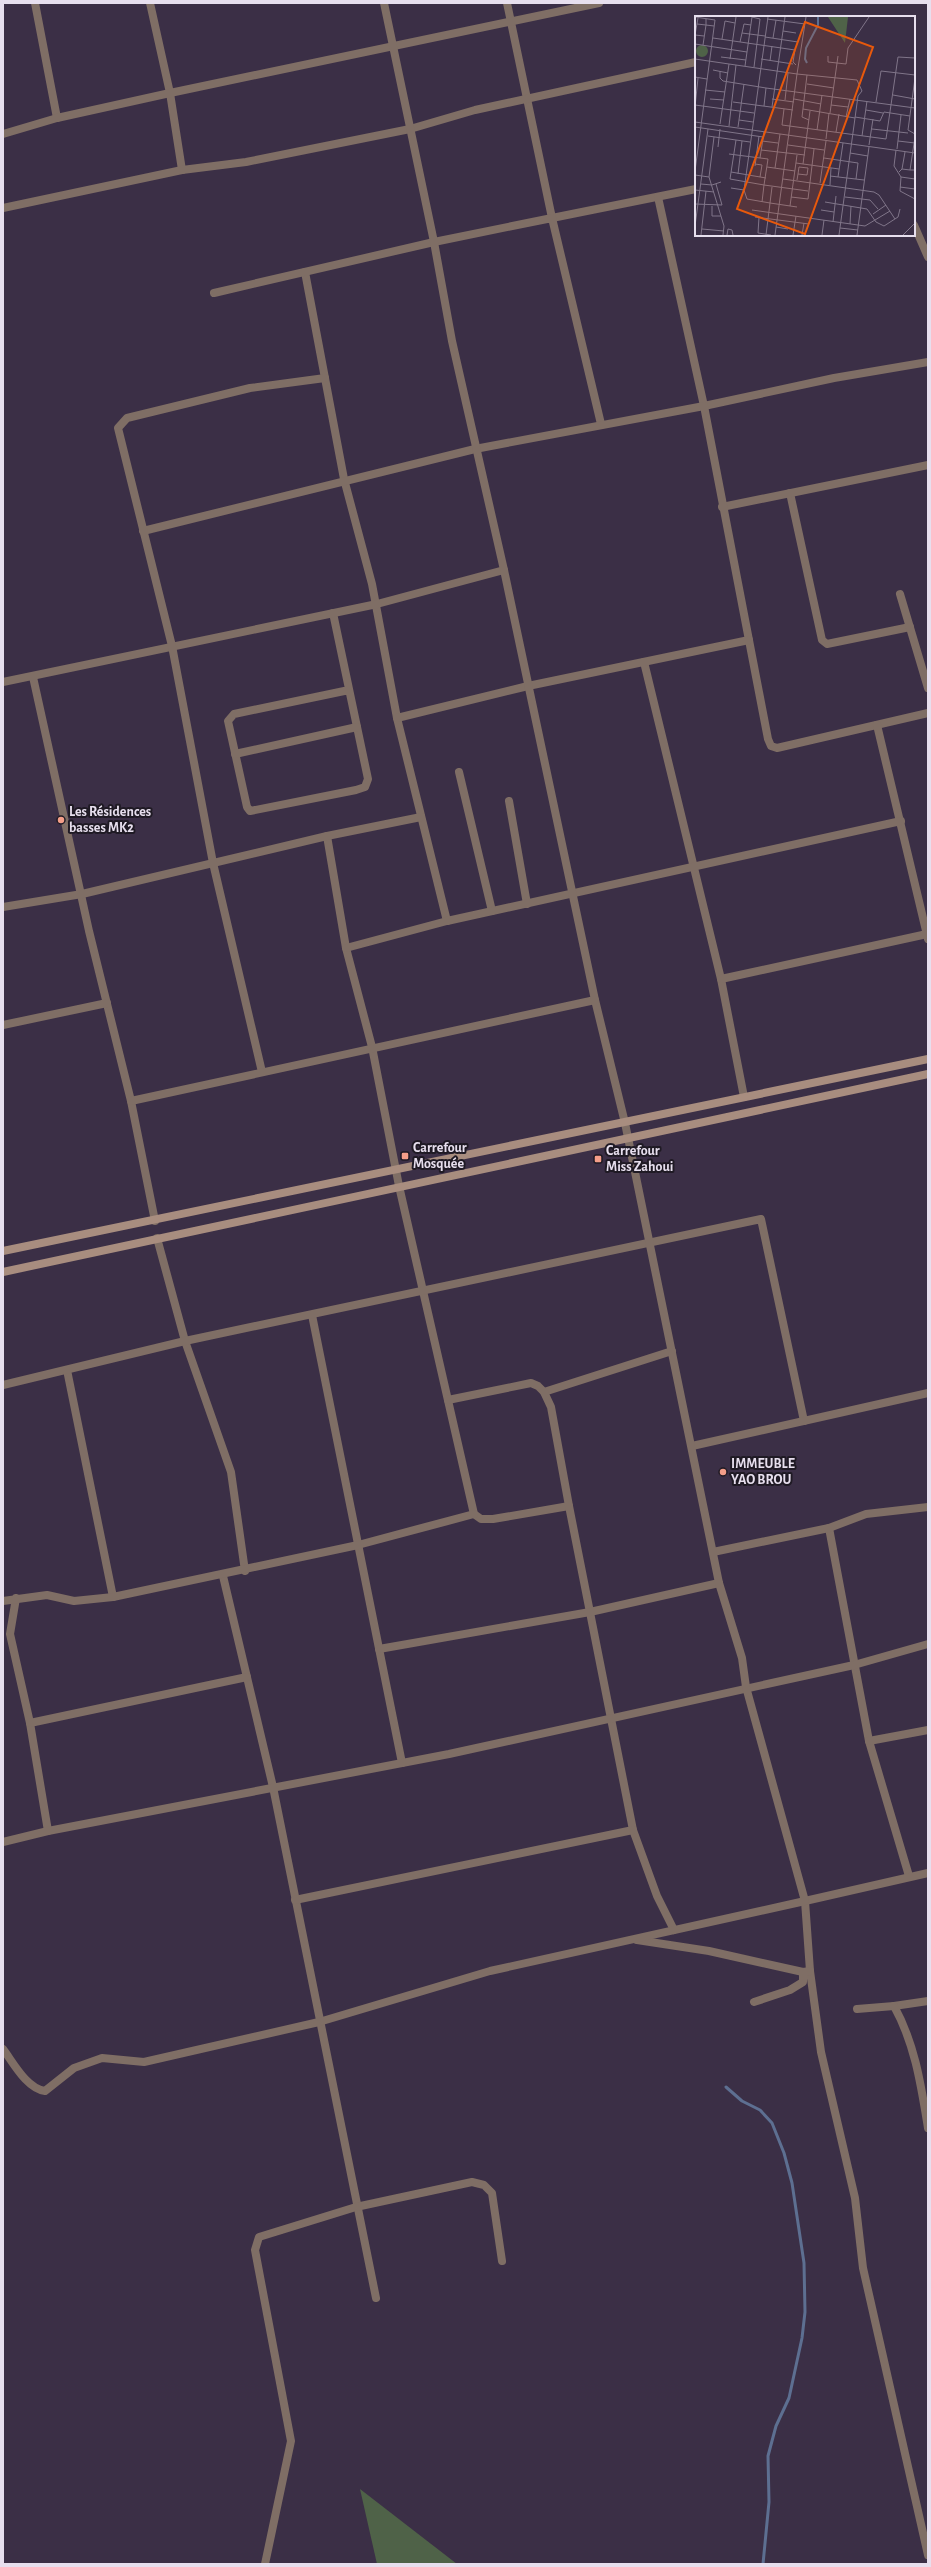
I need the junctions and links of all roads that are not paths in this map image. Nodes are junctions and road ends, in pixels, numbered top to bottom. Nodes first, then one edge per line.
1 (35, 3) edge
2 (150, 3) edge
3 (384, 3) edge
4 (507, 3) edge
5 (599, 3) edge
6 (511, 22) junction
7 (393, 47) junction
8 (695, 62) edge
9 (170, 92) junction
10 (528, 99) junction
11 (57, 118) junction
12 (410, 129) junction
13 (3, 134) edge
14 (182, 170) junction
15 (695, 189) edge
16 (658, 197) junction
17 (3, 208) edge
18 (552, 218) junction
19 (915, 227) edge
20 (434, 242) junction
21 (928, 257) edge
22 (305, 272) junction
23 (214, 293) dead end
24 (928, 362) edge
25 (325, 378) junction
26 (704, 406) junction
27 (601, 424) junction
28 (475, 449) junction
29 (928, 465) edge
30 (344, 480) junction
31 (790, 493) junction
32 (722, 507) junction
33 (143, 531) junction
34 (504, 570) junction
35 (900, 594) dead end
36 (377, 604) junction
37 (333, 613) junction
38 (910, 627) junction
39 (749, 640) junction
40 (172, 646) junction
41 (644, 662) junction
42 (33, 677) junction
43 (3, 682) edge
44 (528, 686) junction
45 (928, 688) edge
46 (350, 690) junction
47 (928, 713) edge
48 (397, 718) junction
49 (877, 725) junction
50 (358, 727) junction
51 (235, 754) junction
52 (460, 772) dead end
53 (509, 801) dead end
54 (421, 817) junction
55 (901, 821) junction
56 (327, 836) junction
57 (213, 863) junction
58 (695, 866) junction
59 (572, 893) junction
60 (82, 894) junction
61 (527, 904) junction
62 (3, 907) edge
63 (492, 911) junction
64 (447, 921) junction
65 (928, 936) edge
66 (346, 948) junction
67 (721, 979) junction
68 (595, 1000) junction
69 (107, 1003) junction
70 (3, 1025) edge
71 (372, 1047) junction
72 (928, 1058) edge
73 (262, 1072) junction
74 (928, 1074) edge
75 (744, 1098) junction
76 (131, 1101) junction
77 (625, 1123) junction
78 (628, 1138) junction
79 (396, 1171) junction
80 (399, 1186) junction
81 (155, 1221) junction
82 (157, 1238) junction
83 (650, 1242) junction
84 (3, 1251) edge
85 (3, 1272) edge
86 (422, 1292) junction
87 (312, 1315) junction
88 (185, 1341) junction
89 (672, 1351) junction
90 (67, 1370) junction
91 (3, 1385) edge
92 (544, 1392) junction
93 (928, 1393) edge
94 (448, 1400) junction
95 (804, 1421) junction
96 (692, 1446) junction
97 (568, 1506) junction
98 (928, 1507) edge
99 (474, 1514) junction
100 (828, 1528) junction
101 (358, 1545) junction
102 (713, 1552) junction
103 (245, 1570) junction
104 (223, 1576) junction
105 (719, 1583) junction
106 (113, 1597) junction
107 (16, 1598) junction
108 (3, 1601) edge
109 (590, 1612) junction
110 (928, 1644) edge
111 (379, 1649) junction
112 (854, 1665) junction
113 (247, 1677) junction
114 (746, 1687) junction
115 (610, 1717) junction
116 (30, 1723) junction
117 (928, 1730) edge
118 (869, 1741) junction
119 (402, 1763) junction
120 (273, 1787) junction
121 (633, 1830) junction
122 (48, 1831) junction
123 (3, 1842) edge
124 (928, 1872) edge
125 (909, 1876) junction
126 (295, 1900) junction
127 (805, 1901) junction
128 (674, 1930) junction
129 (632, 1940) junction
130 (806, 1971) junction
131 (928, 2001) edge
132 (754, 2002) dead end
133 (894, 2006) junction
134 (857, 2009) dead end
135 (319, 2022) junction
136 (3, 2048) edge
137 (928, 2128) edge
138 (356, 2207) junction
139 (502, 2261) dead end
140 (376, 2298) dead end
141 (926, 2542) edge
142 (928, 2555) edge
143 (265, 2564) edge

1 - 11 street
2 - 9 street
3 - 7 street
4 - 6 street
5 - 6 street
6 - 7 street
6 - 10 street
7 - 9 street
7 - 12 street
8 - 10 street
9 - 11 street
9 - 14 street
10 - 12 street
10 - 18 street
11 - 13 street
12 - 14 street
12 - 20 street
14 - 17 street
15 - 16 street
16 - 18 street
16 - 26 street
18 - 20 street
18 - 27 street
19 - 21 street
20 - 22 street
20 - 28 street
22 - 23 street
22 - 25 street
24 - 26 street
25 - 30 street
25 - 33 street
26 - 27 street
26 - 32 street
27 - 28 street
28 - 30 street
28 - 34 street
29 - 31 street
30 - 33 street
30 - 36 street
31 - 32 street
31 - 38 street
32 - 39 street
33 - 40 street
34 - 36 street
34 - 44 street
35 - 38 street
36 - 37 street
36 - 48 street
37 - 40 street
37 - 46 street
38 - 45 street
39 - 41 street
39 - 49 street
40 - 42 street
40 - 57 street
41 - 44 street
41 - 58 street
42 - 43 street
42 - 60 street
44 - 48 street
44 - 59 street
46 - 50 street
46 - 51 street
47 - 49 street
48 - 54 street
49 - 55 street
50 - 51 street
50 - 51 street
52 - 63 street
53 - 61 street
54 - 56 street
54 - 64 street
55 - 58 street
55 - 65 street
56 - 57 street
56 - 66 street
57 - 60 street
57 - 73 street
58 - 59 street
58 - 67 street
59 - 61 street
59 - 68 street
60 - 62 street
60 - 69 street
61 - 63 street
63 - 64 street
64 - 66 street
65 - 67 street
66 - 71 street
67 - 75 street
68 - 71 street
68 - 77 street
69 - 70 street
69 - 76 street
71 - 73 street
71 - 79 street
72 - 75 main road
73 - 76 street
74 - 78 main road
75 - 77 main road
76 - 81 street
77 - 78 street
77 - 79 main road
78 - 80 main road
78 - 83 street
79 - 80 street
79 - 81 main road
80 - 82 main road
80 - 86 street
81 - 84 main road
82 - 85 main road
82 - 88 street
83 - 86 street
83 - 89 street
83 - 95 street
86 - 87 street
86 - 94 street
87 - 88 street
87 - 101 street
88 - 90 street
88 - 103 street
89 - 92 street
89 - 96 street
90 - 91 street
90 - 106 street
92 - 94 street
92 - 97 street
93 - 95 street
94 - 99 street
95 - 96 street
96 - 102 street
97 - 99 street
97 - 109 street
98 - 100 street
99 - 101 street
100 - 102 street
100 - 112 street
101 - 103 street
101 - 111 street
102 - 105 street
103 - 104 street
104 - 106 street
104 - 113 street
105 - 109 street
105 - 114 street
106 - 107 street
107 - 108 street
107 - 116 street
109 - 111 street
109 - 115 street
110 - 112 street
111 - 119 street
112 - 114 street
112 - 118 street
113 - 116 street
113 - 120 street
114 - 115 street
114 - 127 street
115 - 119 street
115 - 121 street
116 - 122 street
117 - 118 street
118 - 125 street
119 - 120 street
120 - 122 street
120 - 126 street
121 - 126 street
121 - 128 street
122 - 123 street
124 - 125 street
125 - 127 street
126 - 135 street
127 - 128 street
127 - 130 street
128 - 129 street
129 - 130 street
129 - 135 street
130 - 132 street
130 - 141 street
131 - 133 street
133 - 134 street
133 - 137 street
135 - 136 street
135 - 138 street
138 - 139 street
138 - 140 street
138 - 143 street
141 - 142 street

